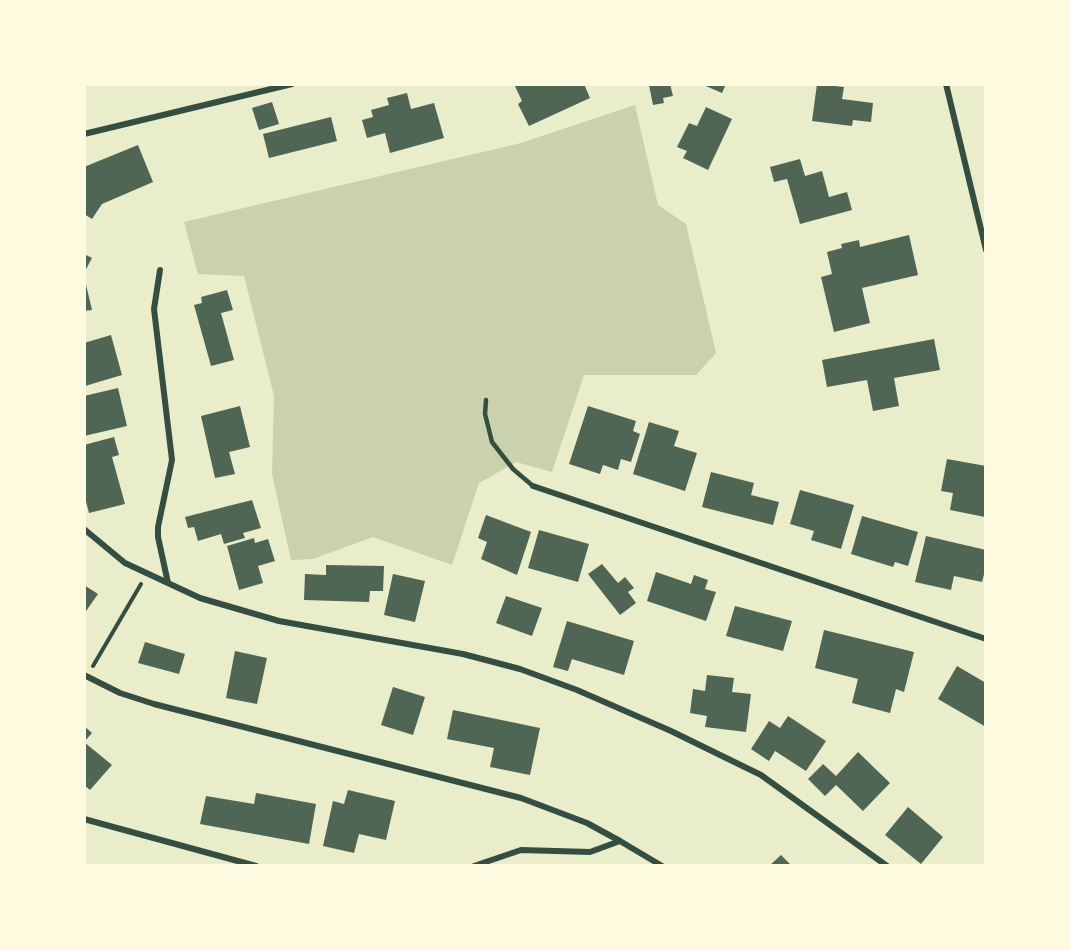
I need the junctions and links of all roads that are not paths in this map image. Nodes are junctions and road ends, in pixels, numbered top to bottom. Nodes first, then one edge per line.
1 (292, 84) edge
2 (946, 84) edge
3 (84, 134) edge
4 (986, 250) edge
5 (160, 270) dead end
6 (486, 400) dead end
7 (533, 486) joint
8 (84, 529) edge
9 (168, 583) junction
10 (986, 639) edge
11 (85, 676) edge
12 (84, 819) edge
13 (620, 841) junction
14 (256, 866) edge
15 (474, 866) edge
16 (662, 866) edge
17 (887, 866) edge

1 - 3 street
2 - 4 street
5 - 9 street
6 - 7 lane
7 - 10 street
8 - 9 street
9 - 17 street
11 - 13 street
12 - 14 street
13 - 15 street
13 - 16 street

